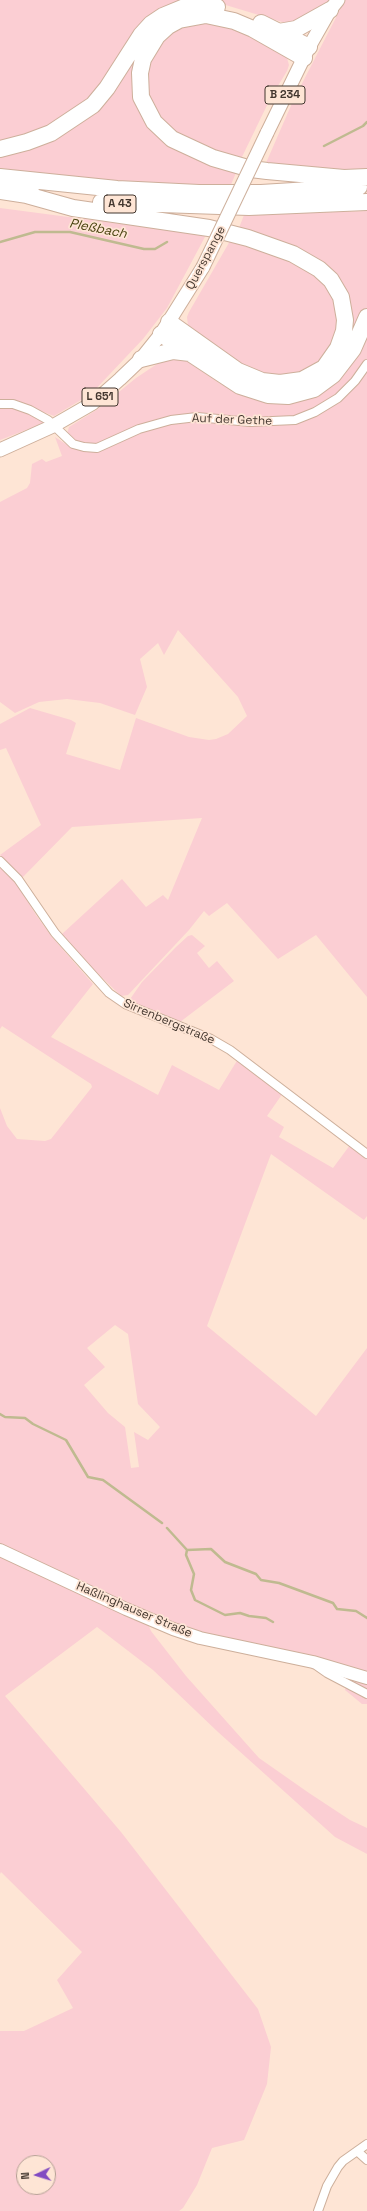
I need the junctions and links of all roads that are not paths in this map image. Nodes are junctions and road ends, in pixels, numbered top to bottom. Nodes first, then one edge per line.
1 (334, 5) edge
2 (279, 32) junction
3 (307, 53) junction
4 (0, 149) edge
5 (367, 177) edge
6 (0, 178) edge
7 (367, 187) edge
8 (0, 191) edge
9 (23, 194) junction
10 (367, 202) edge
11 (367, 317) edge
12 (165, 328) junction
13 (190, 352) junction
14 (141, 359) junction
15 (367, 364) edge
16 (0, 404) edge
17 (53, 426) junction
18 (0, 450) edge
19 (0, 861) edge
20 (367, 1154) edge
21 (0, 1550) edge
22 (313, 1662) junction
23 (367, 1678) edge
24 (367, 1694) edge
25 (367, 2144) edge
26 (357, 2151) junction
27 (367, 2160) edge
28 (318, 2211) edge

1 - 2 highway
1 - 3 main road, Querspange / B 234
2 - 3 highway
2 - 4 highway
3 - 5 highway
3 - 12 main road, Querspange / B 234, bridge
6 - 7 highway, A 43
8 - 9 highway, A 43
9 - 10 highway, A 43
9 - 12 highway
11 - 13 highway
12 - 13 highway
12 - 14 main road, Querspange / L 651
13 - 14 highway
14 - 17 main road, Querspange / L 651
15 - 17 street, Auf der Gethe
16 - 17 street, Auf der Gethe
17 - 18 main road, Querspange / L 651
19 - 20 street, Sirrenbergstraße
21 - 22 main road, Haßlinghauser Straße
22 - 23 main road, Haßlinghauser Straße
22 - 24 street
25 - 26 street
26 - 27 street
26 - 28 street

